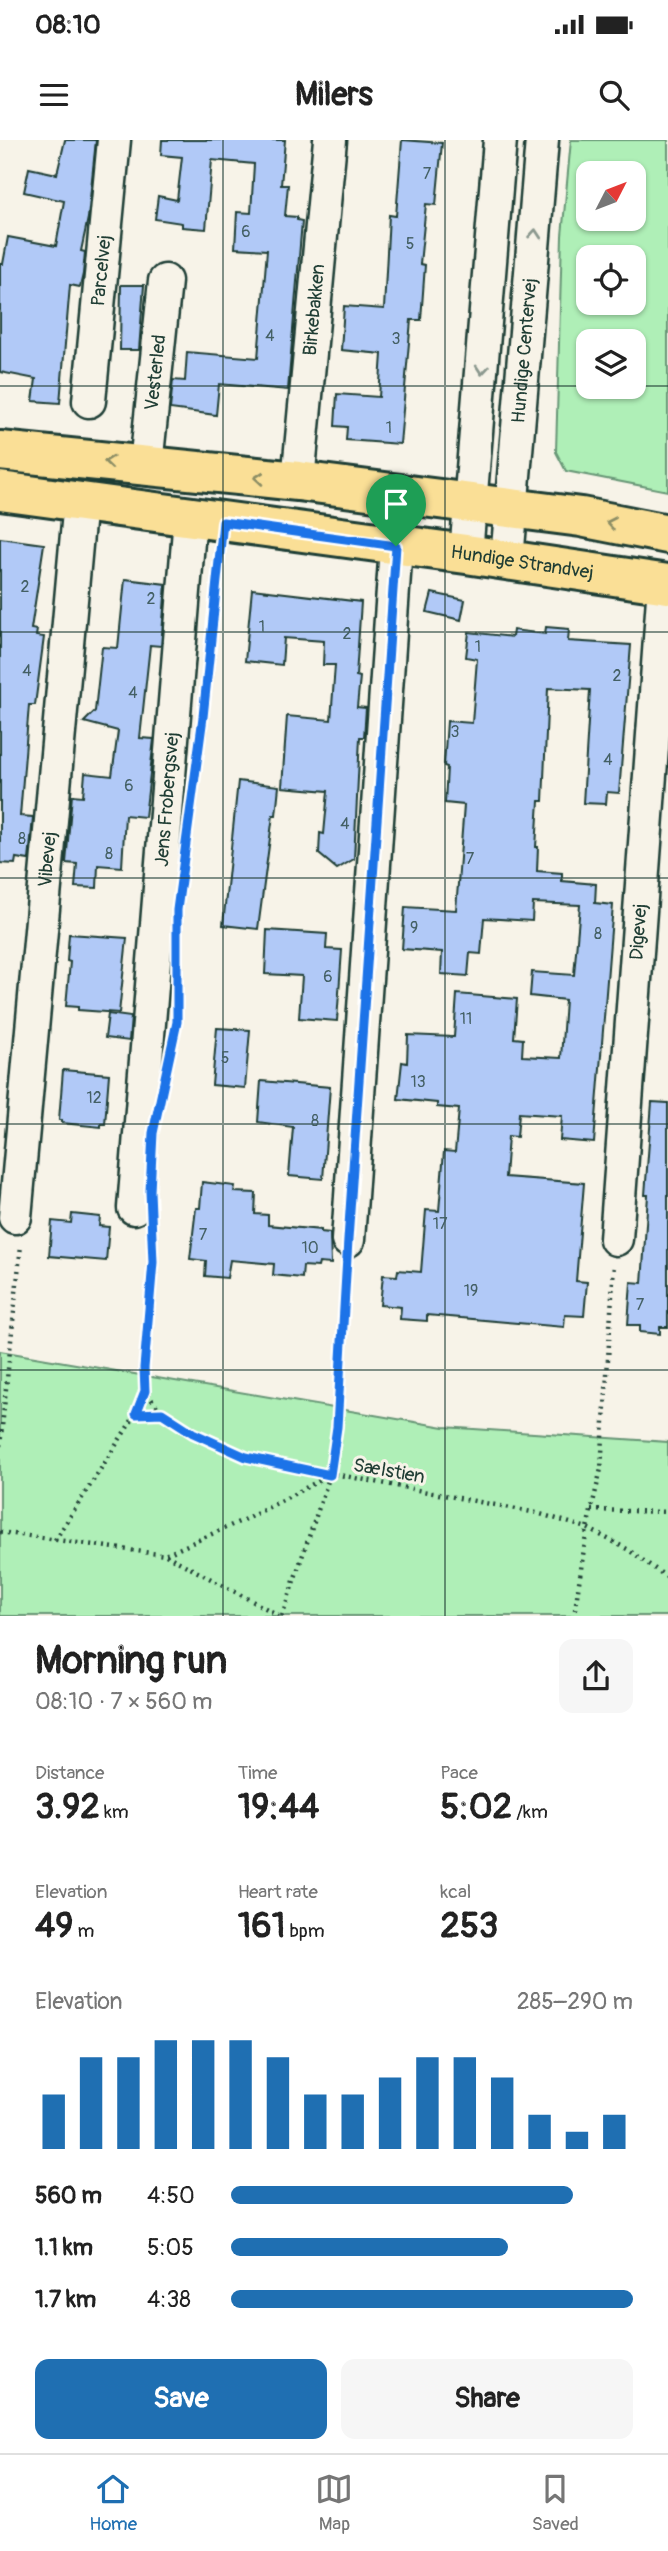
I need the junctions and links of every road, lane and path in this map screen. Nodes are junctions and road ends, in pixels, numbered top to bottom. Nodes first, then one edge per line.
1 (114, 140) edge
2 (330, 140) edge
3 (500, 140) edge
4 (542, 140) edge
5 (165, 281) dead end
6 (89, 401) dead end
7 (0, 451) edge
8 (146, 466) junction
9 (299, 481) junction
10 (0, 491) edge
11 (80, 501) junction
12 (471, 504) junction
13 (511, 509) junction
14 (207, 519) junction
15 (668, 534) edge
16 (396, 546) junction
17 (466, 554) junction
18 (507, 560) junction
19 (666, 584) edge
20 (212, 626) dead end
21 (143, 1215) joint
22 (15, 1217) joint
23 (616, 1239) joint
24 (348, 1240) joint
25 (145, 1391) junction
26 (162, 1413) junction
27 (136, 1414) junction
28 (0, 1446) edge
29 (330, 1475) junction
30 (591, 1510) junction
31 (668, 1512) edge
32 (587, 1528) junction
33 (0, 1532) edge
34 (55, 1539) junction
35 (166, 1555) junction
36 (668, 1578) edge
37 (282, 1616) edge
38 (573, 1616) edge

1 - 6 street, Parcelvej
2 - 9 street, Birkebakken
3 -> 12 street
13 -> 4 street, Hundige Centervej
5 - 8 street, Vesterled
8 -> 7 main road
9 -> 8 main road
9 - 12 main road
10 - 11 main road, Hundige Strandvej
11 - 14 main road, Hundige Strandvej
11 - 22 street, Vibevej
12 - 13 main road
12 - 17 street
15 -> 13 main road
13 - 18 street, Hundige Centervej
14 - 16 main road, Hundige Strandvej
14 - 20 path
14 - 21 street, Jens Frobergsvej
16 - 17 main road, Hundige Strandvej
16 - 24 street
17 - 18 main road, Hundige Strandvej
18 - 19 main road, Hundige Strandvej
19 - 23 street, Digevej
21 - 25 path
22 - 28 path
23 - 30 path
24 - 29 path
25 - 26 path, Sælstien
25 - 27 path
26 - 27 path
26 - 29 path, Sælstien
27 - 34 path
29 - 32 path, Sælstien
29 - 35 path
29 - 37 path
30 - 31 path
30 - 32 path
32 - 36 path, Sælstien
32 - 38 path
33 - 34 path
34 - 35 path
35 - 37 path

